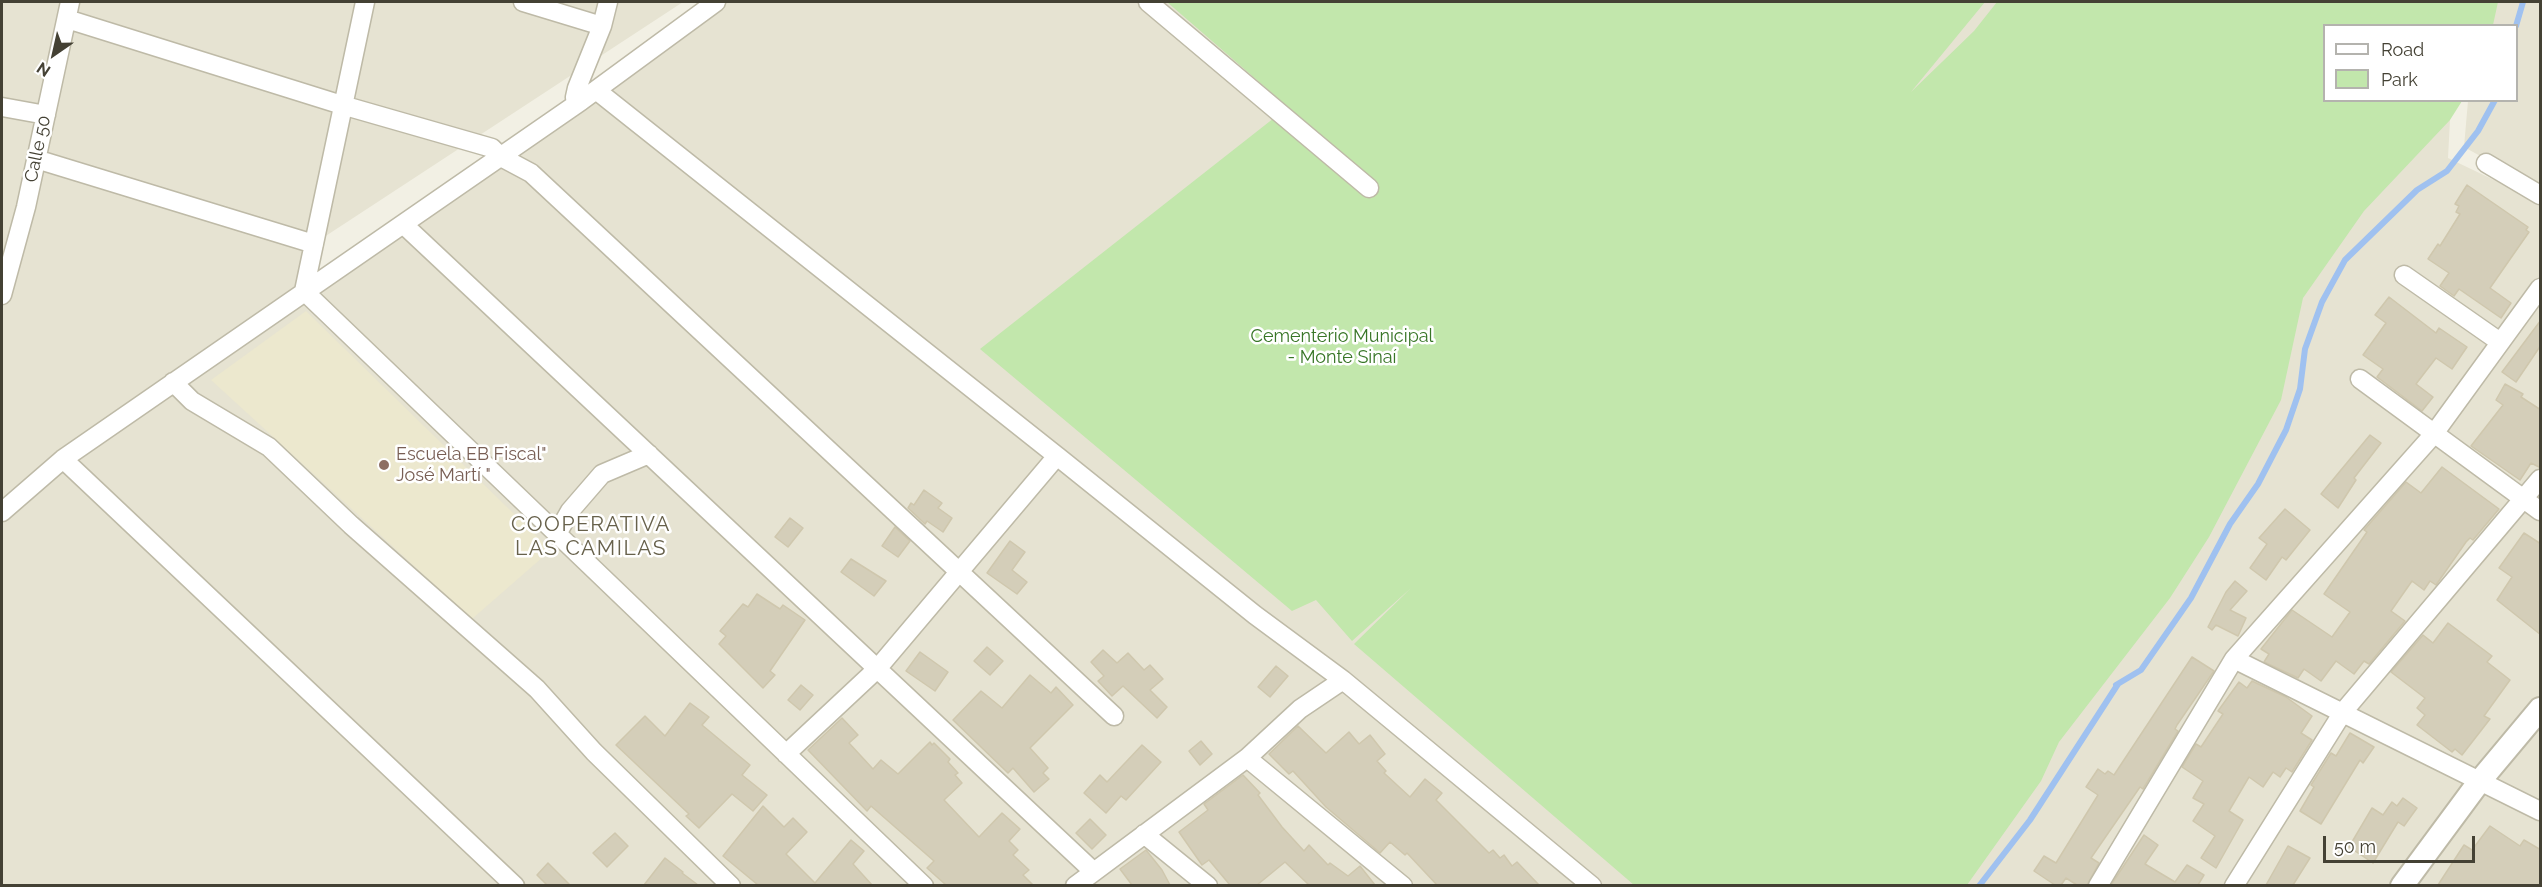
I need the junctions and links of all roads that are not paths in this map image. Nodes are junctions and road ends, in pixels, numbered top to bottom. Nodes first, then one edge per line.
1 (365, 2) edge
2 (523, 2) edge
3 (608, 2) edge
4 (716, 2) edge
5 (1148, 2) edge
6 (69, 10) edge
7 (602, 26) junction
8 (588, 96) junction
9 (342, 105) junction
10 (2, 107) edge
11 (46, 115) junction
12 (501, 157) junction
13 (36, 159) junction
14 (2486, 163) dead end
15 (1369, 188) dead end
16 (2541, 195) edge
17 (402, 224) junction
18 (314, 244) junction
19 (6, 259) edge
20 (2404, 275) dead end
21 (2541, 288) edge
22 (304, 291) junction
23 (2, 295) edge
24 (2500, 342) junction
25 (2360, 379) dead end
26 (173, 382) junction
27 (2433, 435) junction
28 (649, 454) junction
29 (1058, 456) junction
30 (63, 459) junction
31 (2541, 479) edge
32 (2525, 500) junction
33 (2, 512) edge
34 (2541, 512) edge
35 (557, 534) junction
36 (960, 573) junction
37 (2234, 659) junction
38 (877, 669) junction
39 (1343, 680) junction
40 (2541, 709) edge
41 (2343, 712) junction
42 (1114, 716) dead end
43 (786, 754) junction
44 (1247, 758) junction
45 (2479, 782) junction
46 (2541, 811) edge
47 (1144, 834) junction
48 (1094, 872) junction
49 (2410, 883) edge
50 (1586, 884) edge
51 (514, 885) edge
52 (730, 885) edge
53 (924, 885) edge
54 (1075, 885) edge
55 (1208, 885) edge
56 (1403, 885) edge
57 (2098, 885) edge
58 (2234, 885) edge

1 - 9 street
2 - 7 street
3 - 7 street
4 - 8 street
5 - 15 street
6 - 9 street
6 - 11 street, Calle 50
7 - 8 street
8 - 12 street
8 - 29 street
9 - 12 street
9 - 18 street
10 - 11 street
11 - 13 street, Calle 50
12 - 17 street
12 - 36 street
13 - 18 street
13 - 19 street, Calle 50
14 - 16 street
17 - 22 street
17 - 28 street
18 - 22 street
19 - 23 street, Calle 50
20 - 24 street
21 - 24 street
22 - 26 street
22 - 35 street
24 - 27 street
25 - 27 street
26 - 30 street
26 - 52 street
27 - 32 street
27 - 37 street
28 - 35 street
28 - 38 street
29 - 36 street
29 - 39 street
30 - 33 street
30 - 51 street
31 - 32 street
32 - 34 street
32 - 41 street
35 - 43 street
36 - 38 street
36 - 42 street
37 - 41 street
37 - 57 street
38 - 43 street
38 - 48 street
39 - 44 street
39 - 50 street
40 - 45 street
41 - 45 street
41 - 58 street
43 - 53 street
44 - 47 street
44 - 56 street
45 - 46 street
45 - 49 street
47 - 48 street
47 - 55 street
48 - 54 street

